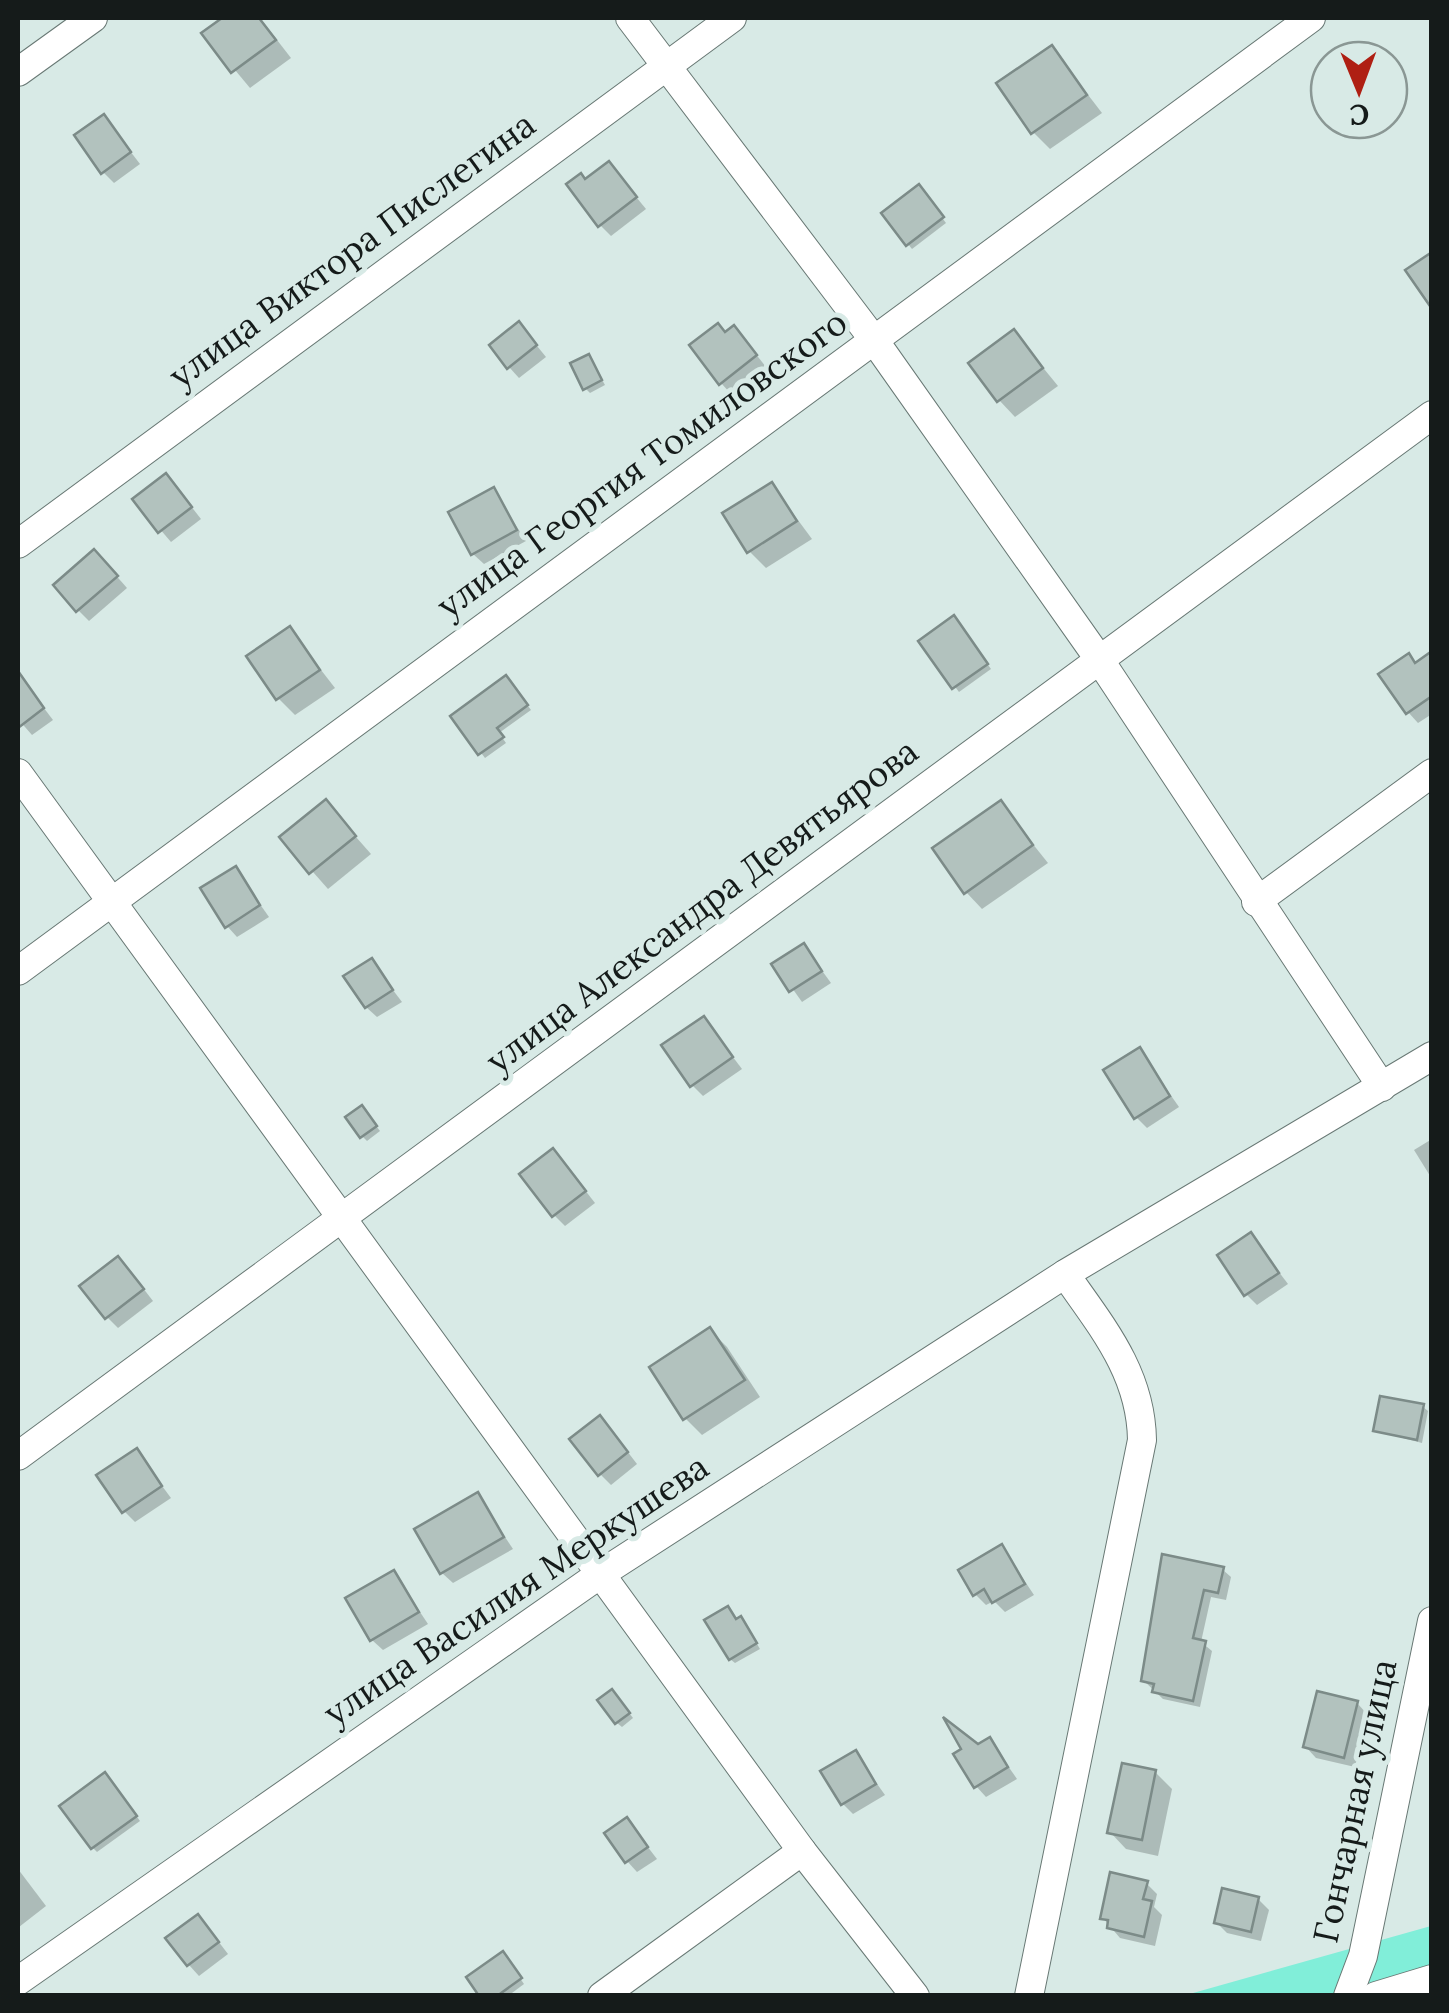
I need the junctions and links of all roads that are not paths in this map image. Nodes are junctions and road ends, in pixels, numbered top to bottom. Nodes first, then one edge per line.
1 (93, 18) edge
2 (630, 18) edge
3 (732, 18) edge
4 (1312, 18) edge
5 (665, 66) junction
6 (18, 72) edge
7 (874, 340) junction
8 (1432, 415) edge
9 (18, 544) edge
10 (1099, 659) junction
11 (18, 772) edge
12 (1432, 773) edge
13 (112, 902) junction
14 (1256, 902) junction
15 (18, 970) edge
16 (1432, 1056) edge
17 (1382, 1087) junction
18 (345, 1217) junction
19 (1065, 1274) junction
20 (18, 1456) edge
21 (600, 1574) junction
22 (1432, 1621) edge
23 (802, 1851) junction
24 (1432, 1979) edge
25 (18, 1980) edge
26 (602, 1996) edge
27 (915, 1996) edge
28 (1028, 1996) edge
29 (1348, 1996) edge
30 (1376, 1996) edge

1 - 6 street
2 - 5 street
3 - 5 street, улица Виктора Пислегина
4 - 7 street, улица Георгия Томиловского
5 - 7 street
5 - 9 street, улица Виктора Пислегина
7 - 10 street
7 - 13 street, улица Георгия Томиловского
8 - 10 street, улица Александра Девятьярова
10 - 14 street
10 - 18 street, улица Александра Девятьярова
11 - 13 street
12 - 14 street
13 - 15 street, улица Георгия Томиловского
13 - 18 street
14 - 17 street
16 - 17 street, улица Василия Меркушева
17 - 19 street, улица Василия Меркушева
18 - 20 street, улица Александра Девятьярова
18 - 21 street
19 - 21 street, улица Василия Меркушева
19 - 28 street
21 - 23 street
21 - 25 street, улица Василия Меркушева
22 - 29 street, Гончарная улица
23 - 26 street
23 - 27 street
24 - 30 street

